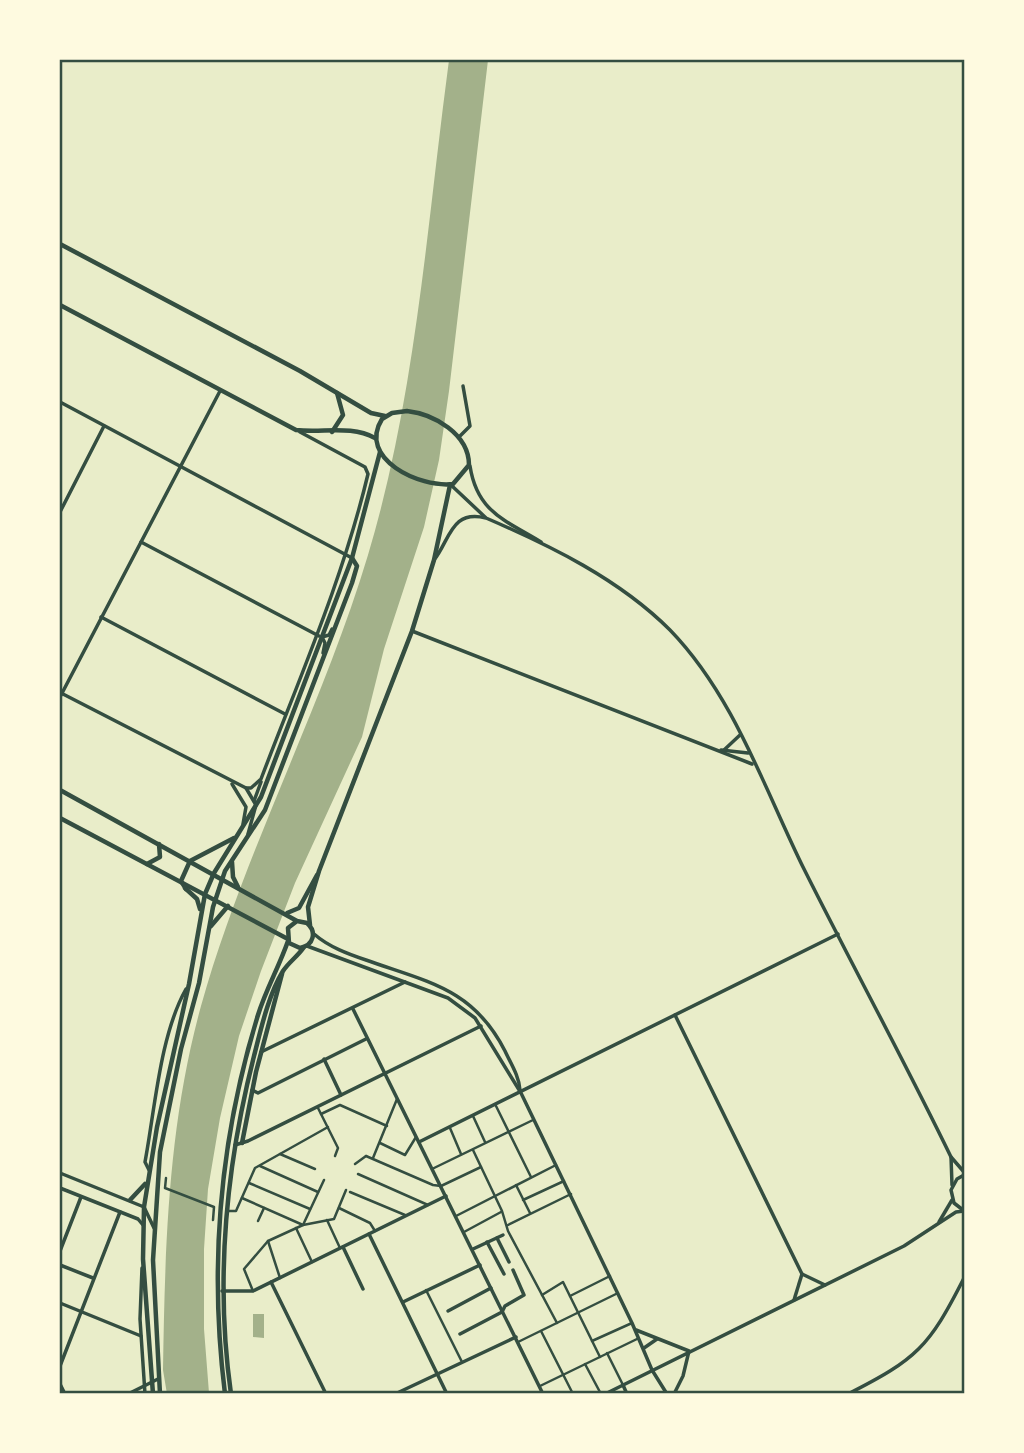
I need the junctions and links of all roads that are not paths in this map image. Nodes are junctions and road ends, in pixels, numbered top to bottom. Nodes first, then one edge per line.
1 (60, 244) edge
2 (60, 305) edge
3 (463, 386) dead end
4 (220, 391) junction
5 (336, 391) junction
6 (60, 402) edge
7 (385, 416) junction
8 (104, 426) junction
9 (296, 430) junction
10 (332, 432) junction
11 (375, 438) junction
12 (458, 438) junction
13 (380, 452) junction
14 (469, 465) junction
15 (180, 466) junction
16 (449, 485) junction
17 (60, 512) edge
18 (486, 517) junction
19 (141, 542) junction
20 (555, 551) junction
21 (346, 554) junction
22 (352, 558) junction
23 (434, 560) junction
24 (347, 599) junction
25 (102, 617) junction
26 (412, 631) junction
27 (320, 636) junction
28 (316, 678) junction
29 (60, 695) edge
30 (286, 714) junction
31 (740, 735) junction
32 (722, 750) junction
33 (749, 753) junction
34 (754, 764) junction
35 (261, 779) junction
36 (231, 783) junction
37 (246, 788) junction
38 (60, 790) edge
39 (255, 803) junction
40 (60, 818) edge
41 (243, 827) junction
42 (237, 835) junction
43 (246, 839) junction
44 (159, 844) junction
45 (177, 853) junction
46 (196, 856) junction
47 (190, 861) junction
48 (232, 861) junction
49 (146, 864) junction
50 (320, 871) junction
51 (214, 873) junction
52 (170, 877) junction
53 (222, 878) junction
54 (181, 881) junction
55 (239, 887) junction
56 (186, 889) junction
57 (205, 894) junction
58 (215, 899) junction
59 (228, 906) junction
60 (299, 908) junction
61 (286, 913) junction
62 (201, 916) junction
63 (298, 921) junction
64 (310, 925) junction
65 (209, 930) junction
66 (314, 934) junction
67 (838, 934) junction
68 (287, 940) junction
69 (306, 947) junction
70 (282, 972) junction
71 (405, 982) junction
72 (353, 1009) junction
73 (674, 1015) junction
74 (481, 1026) junction
75 (366, 1039) junction
76 (261, 1052) junction
77 (324, 1059) junction
78 (384, 1073) junction
79 (252, 1090) junction
80 (521, 1093) junction
81 (341, 1094) junction
82 (397, 1098) junction
83 (496, 1106) junction
84 (317, 1108) junction
85 (321, 1114) junction
86 (473, 1116) junction
87 (534, 1120) junction
88 (387, 1126) junction
89 (328, 1128) junction
90 (450, 1128) junction
91 (509, 1132) junction
92 (416, 1137) junction
93 (419, 1142) junction
94 (242, 1143) junction
95 (380, 1143) junction
96 (235, 1144) junction
97 (485, 1144) junction
98 (473, 1150) junction
99 (280, 1154) junction
100 (461, 1155) junction
101 (335, 1156) dead end
102 (366, 1156) junction
103 (951, 1157) junction
104 (355, 1164) dead end
105 (556, 1165) junction
106 (259, 1166) junction
107 (481, 1167) junction
108 (315, 1169) dead end
109 (432, 1169) junction
110 (60, 1173) edge
111 (358, 1174) dead end
112 (964, 1174) edge
113 (531, 1177) junction
114 (166, 1178) dead end
115 (147, 1180) junction
116 (324, 1180) dead end
117 (564, 1181) junction
118 (248, 1183) junction
119 (516, 1185) junction
120 (952, 1185) junction
121 (441, 1186) junction
122 (60, 1188) edge
123 (318, 1192) junction
124 (571, 1194) junction
125 (446, 1196) junction
126 (495, 1196) junction
127 (81, 1197) junction
128 (242, 1198) junction
129 (130, 1200) junction
130 (523, 1200) junction
131 (952, 1200) junction
132 (428, 1205) junction
133 (144, 1207) junction
134 (264, 1208) junction
135 (339, 1208) junction
136 (310, 1209) junction
137 (228, 1210) junction
138 (120, 1211) junction
139 (502, 1211) junction
140 (964, 1211) edge
141 (530, 1214) junction
142 (406, 1216) junction
143 (456, 1216) junction
144 (213, 1220) dead end
145 (327, 1220) junction
146 (258, 1221) dead end
147 (938, 1224) junction
148 (144, 1225) junction
149 (303, 1225) junction
150 (508, 1225) junction
151 (153, 1228) junction
152 (296, 1228) junction
153 (374, 1231) junction
154 (464, 1232) junction
155 (369, 1234) junction
156 (503, 1235) dead end
157 (497, 1238) junction
158 (268, 1241) junction
159 (487, 1242) junction
160 (342, 1247) junction
161 (473, 1250) junction
162 (60, 1251) edge
163 (143, 1259) junction
164 (312, 1262) junction
165 (509, 1262) dead end
166 (60, 1265) edge
167 (480, 1265) junction
168 (513, 1270) dead end
169 (504, 1275) dead end
170 (802, 1275) junction
171 (610, 1276) junction
172 (93, 1278) junction
173 (280, 1278) junction
174 (964, 1278) edge
175 (271, 1282) junction
176 (825, 1285) junction
177 (491, 1288) junction
178 (363, 1289) dead end
179 (426, 1290) junction
180 (218, 1291) junction
181 (224, 1291) junction
182 (253, 1291) junction
183 (618, 1293) junction
184 (542, 1295) junction
185 (570, 1296) junction
186 (794, 1300) junction
187 (402, 1302) junction
188 (60, 1303) edge
189 (448, 1311) dead end
190 (81, 1312) junction
191 (502, 1312) junction
192 (578, 1313) junction
193 (632, 1322) junction
194 (557, 1323) junction
195 (636, 1330) junction
196 (541, 1331) junction
197 (460, 1334) dead end
198 (141, 1336) junction
199 (516, 1337) junction
200 (638, 1339) junction
201 (659, 1339) junction
202 (592, 1341) junction
203 (60, 1342) edge
204 (518, 1342) junction
205 (68, 1345) junction
206 (643, 1349) junction
207 (689, 1351) junction
208 (607, 1353) junction
209 (600, 1357) junction
210 (462, 1362) junction
211 (585, 1364) junction
212 (60, 1366) edge
213 (652, 1370) junction
214 (437, 1374) junction
215 (563, 1375) junction
216 (158, 1379) junction
217 (152, 1382) junction
218 (60, 1384) edge
219 (662, 1384) junction
220 (145, 1385) junction
221 (623, 1385) junction
222 (540, 1386) junction
223 (676, 1386) junction
224 (65, 1394) edge
225 (128, 1394) edge
226 (145, 1394) edge
227 (153, 1394) edge
228 (160, 1394) edge
229 (225, 1394) edge
230 (231, 1394) edge
231 (326, 1394) edge
232 (395, 1394) edge
233 (447, 1394) edge
234 (543, 1394) edge
235 (573, 1394) edge
236 (603, 1394) edge
237 (627, 1394) edge
238 (667, 1394) edge
239 (674, 1394) edge
240 (848, 1394) edge

1 - 5 main road
2 - 4 main road
3 - 12 street
4 - 9 main road
4 - 15 street
5 - 7 main road
5 - 10 main road
6 - 8 street
7 - 11 main road
7 - 12 main road
8 - 15 street
8 - 17 street
9 - 10 main road
9 - 21 street
10 - 11 main road
11 - 13 main road
12 - 14 main road
13 - 16 main road
13 - 22 main road
14 - 16 main road
14 - 20 street
15 - 19 street
15 - 21 street
16 - 18 street
16 - 23 main road
18 - 20 street
18 - 23 street
19 - 25 street
19 - 27 street
20 - 31 street
21 - 22 street
21 - 27 street
22 - 24 main road
22 - 27 main road
23 - 26 main road
24 - 27 street
24 - 28 main road
25 - 29 street
25 - 30 street
26 - 32 street
26 - 50 main road
27 - 28 street
27 - 30 street
27 - 39 main road
28 - 43 main road
29 - 36 street
30 - 35 street
31 - 32 street
31 - 33 street
32 - 33 street
32 - 34 street
33 - 34 street
34 - 67 street
35 - 37 street
35 - 39 street
36 - 37 street
36 - 41 street
37 - 39 street
38 - 44 main road
39 - 41 main road
39 - 43 street
40 - 49 main road
41 - 42 main road
42 - 46 main road
42 - 51 main road
43 - 48 main road
44 - 45 main road
44 - 49 main road
45 - 46 main road
45 - 47 main road
46 - 47 main road
47 - 51 main road
47 - 54 main road
48 - 53 main road
48 - 55 main road
49 - 52 main road
50 - 60 main road
50 - 64 main road
51 - 53 main road
51 - 57 main road
52 - 54 main road
52 - 56 main road
53 - 55 main road
53 - 58 main road
54 - 56 main road
54 - 57 main road
55 - 61 main road
56 - 62 main road
57 - 58 main road
57 - 62 main road
58 - 59 main road
58 - 65 main road
59 - 65 main road
59 - 68 main road
60 - 61 main road
60 - 63 main road
61 - 63 main road
62 - 115 main road
63 - 64 main road
63 - 68 main road
64 - 66 main road
65 - 151 main road
66 - 69 main road
66 - 80 street
67 - 73 street
67 - 103 street
68 - 69 main road
68 - 180 main road
69 - 70 main road
69 - 71 street
70 - 76 main road
70 - 96 main road
71 - 72 street
71 - 74 street
72 - 75 street
72 - 76 street
73 - 80 street
73 - 170 street
74 - 78 street
74 - 80 street
75 - 77 street
75 - 78 street
76 - 79 main road
77 - 79 street
77 - 81 street
78 - 81 street
78 - 82 street
79 - 94 main road
80 - 83 street
80 - 87 street
81 - 84 street
82 - 88 street
82 - 92 street
83 - 86 street
83 - 91 street
84 - 85 street
84 - 94 street
85 - 88 street
85 - 89 street
86 - 90 street
86 - 97 street
87 - 91 street
87 - 105 street
88 - 95 street
89 - 99 street
89 - 101 street
90 - 93 street
90 - 100 street
91 - 97 street
91 - 113 street
92 - 93 street
92 - 95 street
93 - 109 street
94 - 96 street
95 - 102 street
96 - 137 main road
97 - 98 street
98 - 100 street
98 - 107 street
99 - 106 street
99 - 108 street
100 - 109 street
102 - 104 street
102 - 121 street
103 - 112 street
103 - 120 street
105 - 113 street
105 - 117 street
106 - 118 street
106 - 123 street
107 - 121 street
107 - 126 street
109 - 121 street
110 - 129 street
111 - 132 street
112 - 120 street
113 - 119 street
114 - 144 street
115 - 129 main road
115 - 133 main road
116 - 123 street
117 - 124 street
117 - 130 street
118 - 128 street
118 - 136 street
119 - 126 street
119 - 130 street
120 - 131 street
121 - 125 street
122 - 127 street
123 - 136 street
124 - 141 street
124 - 171 street
125 - 132 street
125 - 143 street
126 - 139 street
126 - 143 street
127 - 138 street
127 - 162 street
128 - 134 street
128 - 137 street
129 - 133 street
130 - 141 street
131 - 140 street
131 - 147 street
132 - 142 street
133 - 148 main road
133 - 151 street
134 - 146 street
134 - 149 street
135 - 142 street
135 - 145 street
135 - 153 street
136 - 149 street
137 - 181 main road
138 - 148 street
138 - 172 street
139 - 150 street
139 - 154 street
140 - 147 street
141 - 150 street
142 - 153 street
143 - 154 street
145 - 149 street
145 - 160 street
147 - 176 street
148 - 163 main road
149 - 152 street
150 - 184 street
151 - 216 main road
152 - 158 street
152 - 164 street
153 - 155 street
154 - 161 street
155 - 160 street
155 - 187 street
156 - 157 street
157 - 159 street
157 - 165 street
158 - 173 street
158 - 182 street
159 - 161 street
159 - 169 street
160 - 164 street
160 - 178 street
161 - 167 street
163 - 198 street
163 - 217 main road
164 - 173 street
166 - 172 street
167 - 177 street
167 - 179 street
168 - 191 street
170 - 176 street
170 - 186 street
171 - 183 street
171 - 185 street
172 - 190 street
173 - 175 street
174 - 240 street
175 - 182 street
175 - 231 street
176 - 186 street
177 - 189 street
177 - 191 street
179 - 187 street
179 - 210 street
180 - 181 street
180 - 229 main road
181 - 182 street
181 - 230 main road
183 - 192 street
183 - 193 street
184 - 185 street
184 - 194 street
185 - 192 street
186 - 207 street
187 - 214 street
188 - 190 street
190 - 198 street
190 - 205 street
191 - 197 street
191 - 199 street
192 - 194 street
192 - 202 street
193 - 195 street
193 - 202 street
194 - 196 street
195 - 200 street
195 - 201 street
196 - 204 street
196 - 215 street
198 - 220 street
199 - 204 street
199 - 210 street
200 - 206 street
200 - 208 street
201 - 206 street
201 - 207 street
202 - 209 street
203 - 205 street
204 - 222 street
205 - 212 street
206 - 213 street
207 - 213 street
207 - 223 street
208 - 209 street
208 - 221 street
209 - 211 street
210 - 214 street
211 - 215 street
211 - 236 street
213 - 219 street
213 - 221 street
214 - 232 street
214 - 233 street
215 - 222 street
215 - 235 street
216 - 217 street
216 - 228 main road
217 - 220 street
217 - 227 main road
218 - 224 street
219 - 223 street
219 - 238 street
220 - 225 street
220 - 226 street
221 - 236 street
221 - 237 street
222 - 234 street
223 - 239 street

